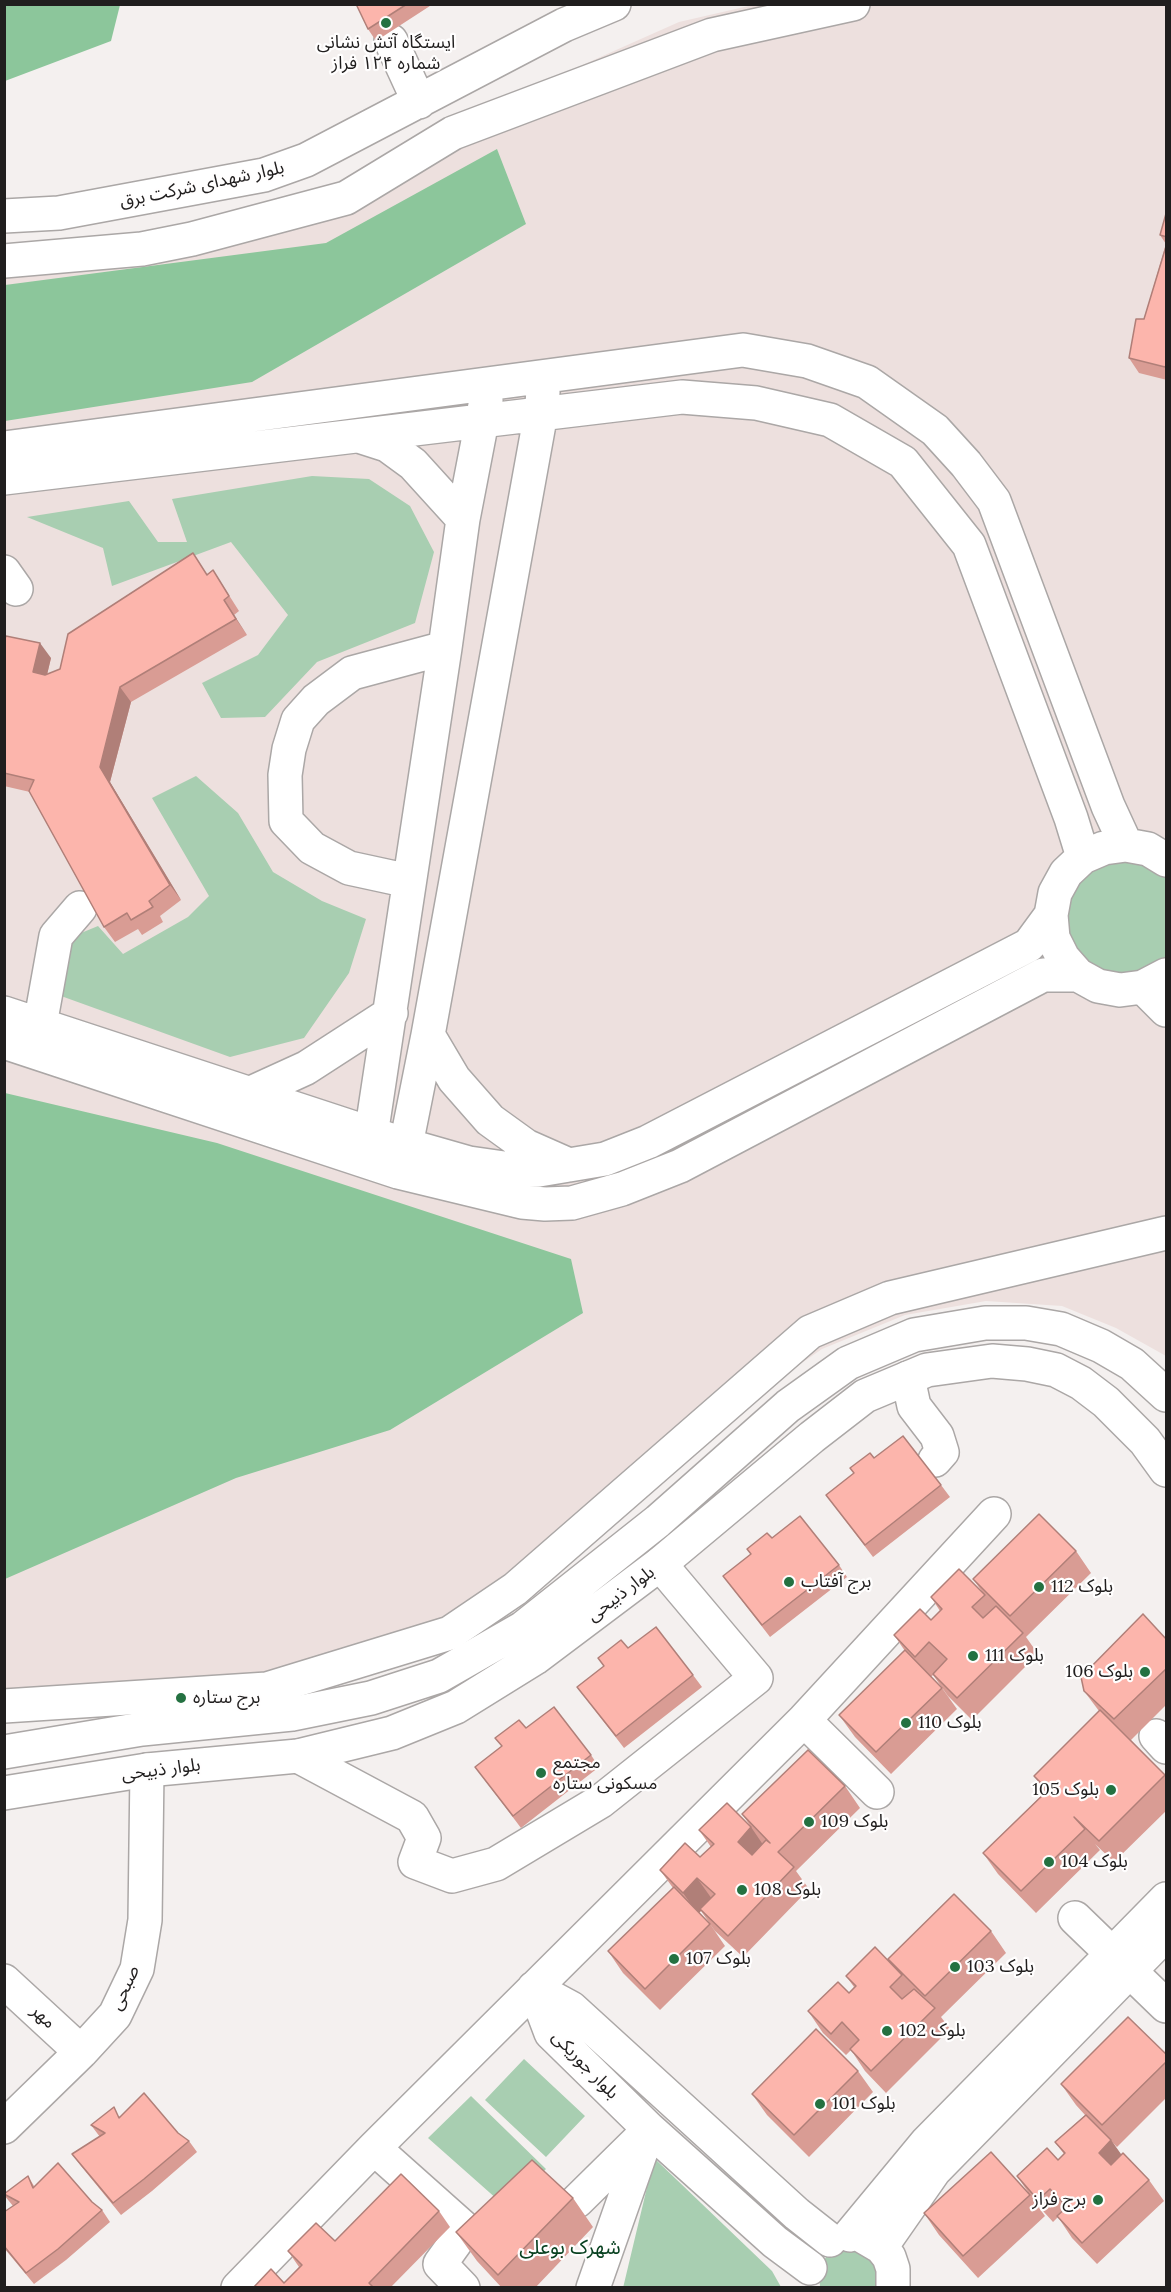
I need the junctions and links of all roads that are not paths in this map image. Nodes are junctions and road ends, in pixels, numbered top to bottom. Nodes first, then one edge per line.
1 (614, 4) edge
2 (853, 4) edge
3 (391, 41) dead end
4 (419, 102) junction
5 (4, 216) edge
6 (4, 261) edge
7 (544, 377) junction
8 (490, 383) junction
9 (541, 413) junction
10 (482, 421) junction
11 (358, 436) junction
12 (4, 448) edge
13 (4, 478) edge
14 (463, 519) junction
15 (445, 648) junction
16 (1126, 845) junction
17 (1083, 857) junction
18 (1167, 860) edge
19 (409, 881) junction
20 (80, 908) edge
21 (1051, 915) junction
22 (1078, 975) junction
23 (1155, 981) edge
24 (1167, 1010) edge
25 (4, 1013) edge
26 (390, 1013) junction
27 (40, 1024) junction
28 (428, 1035) junction
29 (4, 1042) edge
30 (249, 1094) junction
31 (369, 1147) junction
32 (402, 1158) junction
33 (570, 1166) junction
34 (1167, 1233) edge
35 (908, 1378) junction
36 (1167, 1395) edge
37 (935, 1460) dead end
38 (1167, 1470) edge
39 (994, 1514) dead end
40 (660, 1564) junction
41 (4, 1706) edge
42 (804, 1720) junction
43 (142, 1729) junction
44 (4, 1752) edge
45 (298, 1756) junction
46 (147, 1770) junction
47 (877, 1792) dead end
48 (4, 1793) edge
49 (1167, 1899) edge
50 (1075, 1918) dead end
51 (1167, 1934) edge
52 (1121, 1962) junction
53 (4, 1981) edge
54 (534, 1988) junction
55 (1167, 2006) edge
56 (81, 2052) junction
57 (4, 2127) edge
58 (649, 2129) junction
59 (374, 2148) junction
60 (577, 2201) dead end
61 (840, 2237) junction
62 (881, 2247) junction
63 (810, 2278) edge
64 (899, 2285) edge
65 (238, 2288) edge
66 (463, 2288) edge
67 (593, 2288) edge

1 - 4 street, بلوار شهدای شرکت برق
2 - 6 street
3 - 4 street
4 - 5 street, بلوار شهدای شرکت برق
7 - 8 street
7 - 9 street
7 - 16 street
8 - 10 street
8 - 12 street
9 - 10 street
9 - 17 street
9 - 28 street
10 - 11 street
10 - 14 street
11 - 13 street
11 - 14 street
14 - 15 street
15 - 19 street
15 - 19 street
16 - 17 street
16 - 18 street
17 - 21 street
19 - 26 street
20 - 27 street
21 - 22 street
21 - 33 street
22 - 23 street
22 - 32 street
23 - 24 street
25 - 27 street
26 - 30 street
26 - 31 street
27 - 30 street
28 - 32 street
28 - 33 street
29 - 31 street
30 - 31 street
31 - 32 street
32 - 33 street
34 - 41 street
35 - 37 street
35 - 38 street, بلوار ذبیحی
35 - 40 street, بلوار ذبیحی
36 - 43 street, بلوار ذبیحی
39 - 42 street
40 - 45 street, بلوار ذبیحی
40 - 45 street
42 - 47 street
42 - 54 street
43 - 44 street, بلوار ذبیحی
43 - 46 street, صبحی
45 - 46 street, بلوار ذبیحی
46 - 48 street, بلوار ذبیحی
46 - 56 street, صبحی
49 - 52 street
50 - 52 street
51 - 52 street
52 - 55 street
52 - 61 street
52 - 62 street
53 - 56 street, مهر
54 - 58 street, بلوار جوریکی
54 - 59 street
54 - 61 street, بلوار جوریکی
56 - 57 street, صبحی
58 - 60 street
58 - 63 street, بلوار جوریکی
58 - 67 street
59 - 65 street
59 - 66 street
61 - 62 street, بلوار جوریکی
61 - 63 street
62 - 64 street

